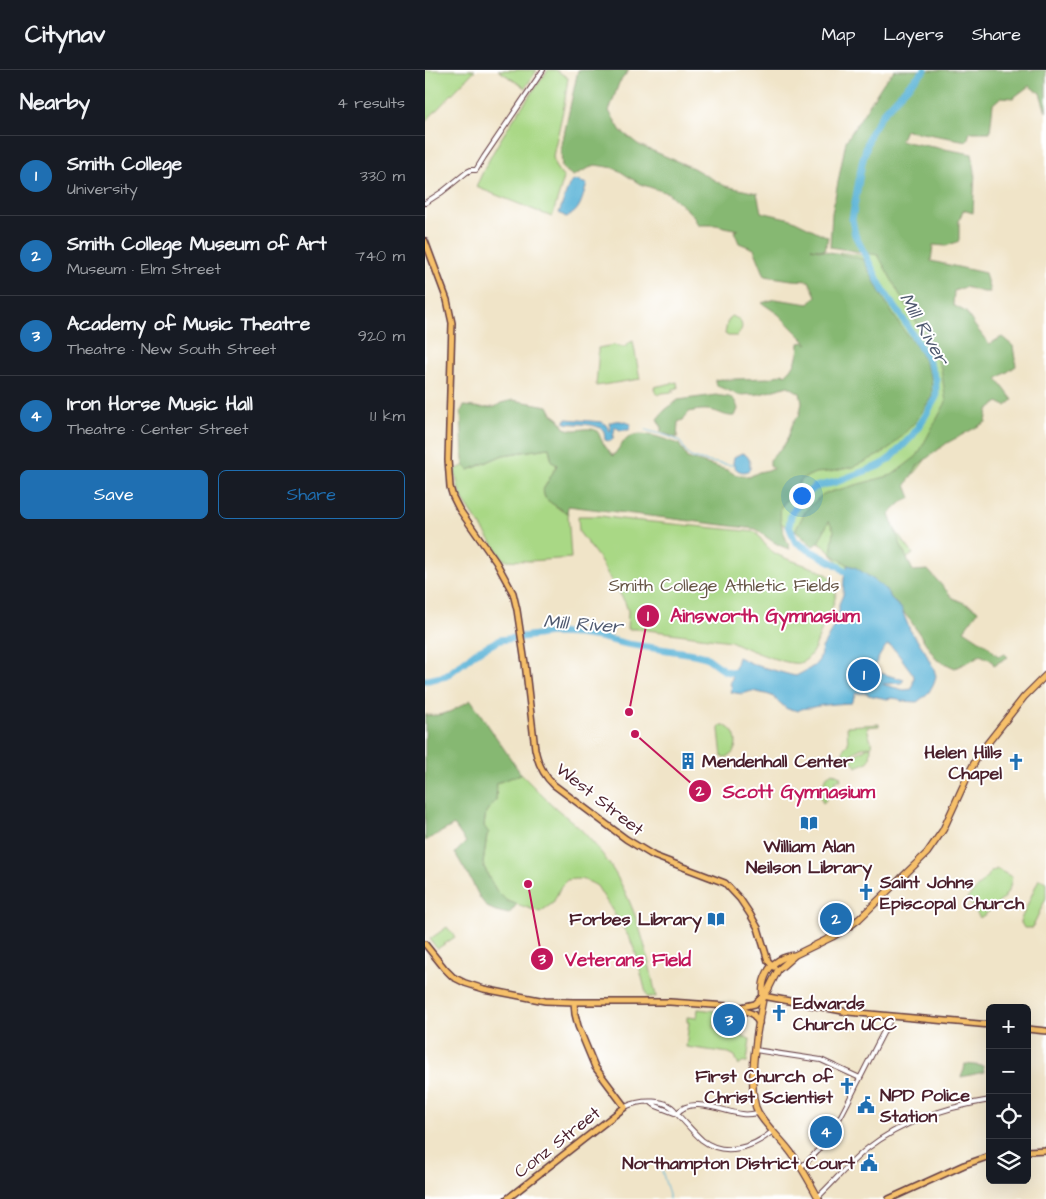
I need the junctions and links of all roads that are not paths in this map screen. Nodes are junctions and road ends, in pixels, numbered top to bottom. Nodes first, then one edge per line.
1 (543, 70) edge
2 (425, 203) edge
3 (425, 241) edge
4 (1046, 675) edge
5 (425, 944) edge
6 (795, 955) junction
7 (772, 966) junction
8 (778, 970) junction
9 (763, 996) junction
10 (574, 1002) junction
11 (735, 1007) junction
12 (889, 1017) junction
13 (759, 1023) junction
14 (986, 1026) edge
15 (1031, 1029) edge
16 (1046, 1031) edge
17 (755, 1050) junction
18 (861, 1078) junction
19 (986, 1101) edge
20 (625, 1107) junction
21 (758, 1113) junction
22 (677, 1114) junction
23 (773, 1131) junction
24 (1046, 1150) edge
25 (1031, 1151) edge
26 (986, 1157) edge
27 (801, 1167) junction
28 (819, 1198) edge
29 (507, 1199) edge
30 (889, 1199) edge

1 - 2 street
3 - 7 main road, West Street
4 - 6 highway
5 - 10 main road
6 - 7 highway
6 - 8 highway
7 - 8 main road
7 - 9 highway
8 - 9 highway
9 - 11 main road
9 - 12 main road
9 - 13 highway
10 - 11 main road
10 - 20 main road
11 - 13 main road
12 - 14 main road
12 - 18 street
13 - 17 highway
15 - 16 main road
17 - 18 street
17 - 21 highway
18 - 27 street
19 - 28 street
20 - 22 street
20 - 29 main road, Conz Street
21 - 22 street
21 - 23 highway
22 - 23 street
23 - 27 highway
24 - 25 main road
26 - 30 main road
27 - 28 highway

